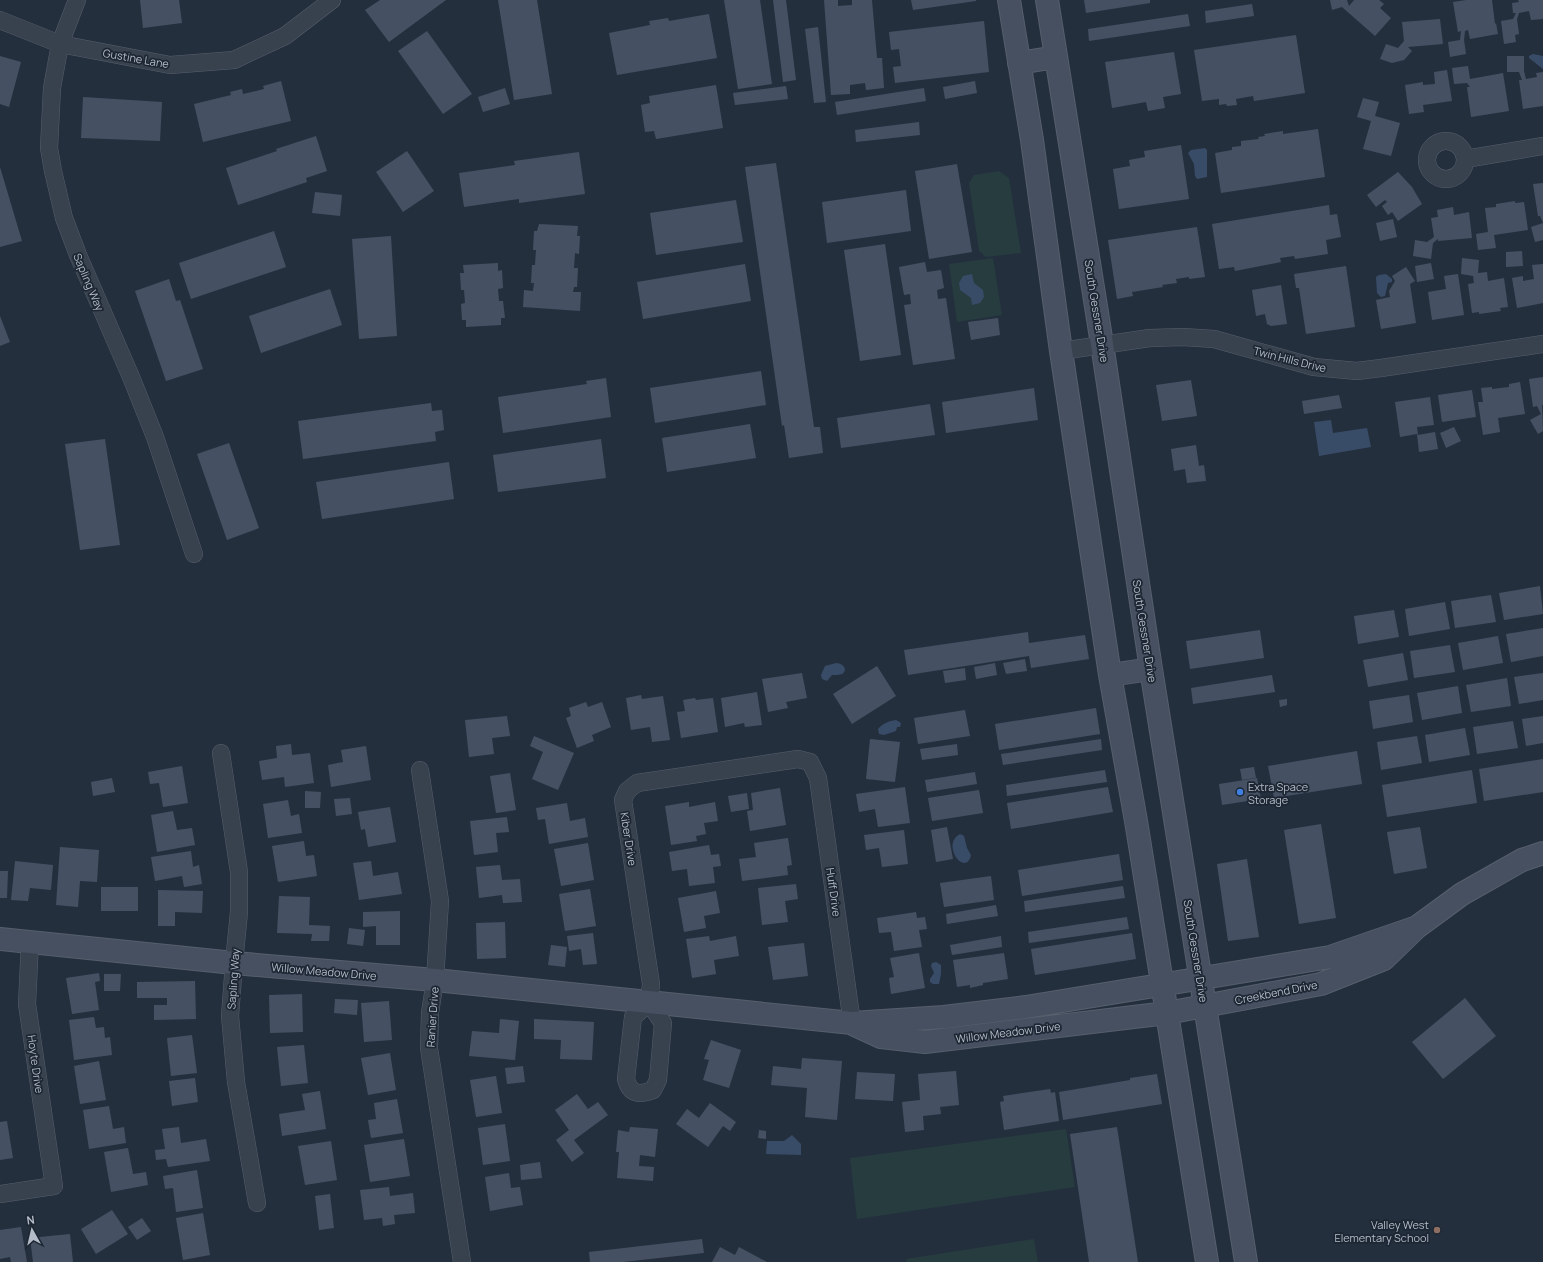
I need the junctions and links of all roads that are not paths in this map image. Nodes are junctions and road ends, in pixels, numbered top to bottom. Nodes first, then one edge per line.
1 (77, 0) edge
2 (332, 0) edge
3 (1009, 0) edge
4 (1047, 0) edge
5 (0, 20) edge
6 (60, 44) junction
7 (1056, 57) junction
8 (1019, 62) junction
9 (1543, 146) edge
10 (1465, 159) dead end
11 (1102, 344) junction
12 (1543, 344) edge
13 (1061, 351) junction
14 (194, 554) dead end
15 (1151, 669) junction
16 (1110, 675) junction
17 (221, 754) dead end
18 (810, 762) joint
19 (420, 770) dead end
20 (1543, 853) edge
21 (1417, 928) junction
22 (0, 939) edge
23 (30, 942) junction
24 (234, 963) junction
25 (1200, 979) junction
26 (435, 980) junction
27 (1163, 985) junction
28 (649, 1003) junction
29 (1205, 1006) junction
30 (1167, 1013) junction
31 (852, 1024) junction
32 (0, 1194) edge
33 (257, 1203) dead end
34 (462, 1262) edge
35 (1206, 1262) edge
36 (1246, 1262) edge

1 - 6 street, Sapling Way
2 - 6 street, Gustine Lane
3 - 8 main road
4 - 7 main road, South Gessner Drive
5 - 6 street, Gustine Lane
6 - 14 street, Sapling Way
7 - 8 main road
7 - 11 main road, South Gessner Drive
8 - 13 main road
9 - 10 street
11 - 12 street, Twin Hills Drive
11 - 13 street, Twin Hills Drive
11 - 15 main road, South Gessner Drive
13 - 16 main road
15 - 16 main road
15 - 25 main road, South Gessner Drive
16 - 27 main road
17 - 24 street, Sapling Way
18 - 28 street, Kiber Drive
18 - 31 street, Huff Drive
19 - 26 street, Ranier Drive
20 - 21 main road, Creekbend Drive
21 - 25 main road, Creekbend Drive
21 - 29 main road, Creekbend Drive
22 - 23 main road, Willow Meadow Drive
23 - 24 main road, Willow Meadow Drive
23 - 32 street, Hoyte Drive
24 - 26 main road, Willow Meadow Drive
24 - 33 street, Sapling Way
25 - 27 main road, Creekbend Drive
25 - 29 main road, South Gessner Drive
26 - 28 main road, Willow Meadow Drive
26 - 34 street, Ranier Drive
27 - 30 main road
27 - 31 main road, Willow Meadow Drive
28 - 31 main road, Willow Meadow Drive
29 - 30 main road, Creekbend Drive
29 - 36 main road, South Gessner Drive
30 - 31 main road, Willow Meadow Drive
30 - 35 main road

